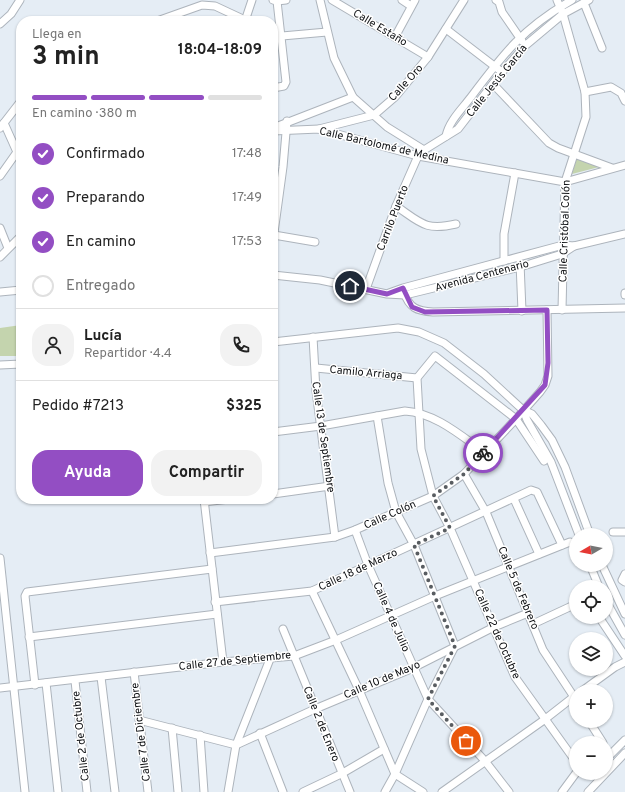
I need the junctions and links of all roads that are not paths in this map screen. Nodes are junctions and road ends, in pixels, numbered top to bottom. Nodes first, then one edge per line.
1 (20, 0) edge
2 (252, 0) edge
3 (286, 0) edge
4 (320, 0) edge
5 (332, 0) edge
6 (402, 0) edge
7 (464, 0) edge
8 (572, 0) edge
9 (275, 1) edge
10 (499, 1) edge
11 (342, 2) edge
12 (586, 2) edge
13 (413, 3) edge
14 (558, 3) edge
15 (563, 14) junction
16 (171, 16) edge
17 (236, 16) edge
18 (246, 16) edge
19 (0, 24) edge
20 (446, 29) junction
21 (327, 32) junction
22 (282, 36) junction
23 (395, 37) junction
24 (518, 38) junction
25 (526, 45) junction
26 (602, 48) dead end
27 (428, 57) junction
28 (494, 65) junction
29 (502, 72) junction
30 (493, 84) junction
31 (278, 88) edge
32 (585, 92) junction
33 (353, 96) junction
34 (472, 96) junction
35 (625, 101) edge
36 (479, 103) junction
37 (16, 107) edge
38 (374, 115) junction
39 (287, 121) junction
40 (2, 125) edge
41 (278, 127) edge
42 (319, 129) junction
43 (278, 130) edge
44 (286, 130) junction
45 (446, 136) junction
46 (16, 146) edge
47 (424, 150) junction
48 (573, 153) junction
49 (16, 155) edge
50 (418, 156) junction
51 (625, 165) edge
52 (612, 168) junction
53 (515, 173) junction
54 (0, 176) edge
55 (565, 182) junction
56 (278, 192) edge
57 (396, 206) junction
58 (456, 224) dead end
59 (0, 228) edge
60 (625, 234) edge
61 (278, 238) edge
62 (16, 241) edge
63 (315, 242) dead end
64 (563, 245) junction
65 (574, 246) junction
66 (8, 248) junction
67 (562, 254) junction
68 (0, 257) edge
69 (519, 257) junction
70 (504, 261) junction
71 (520, 267) junction
72 (464, 272) junction
73 (278, 276) edge
74 (466, 280) junction
75 (416, 284) junction
76 (366, 289) junction
77 (16, 290) edge
78 (0, 292) edge
79 (404, 292) junction
80 (418, 293) junction
81 (625, 308) edge
82 (547, 310) junction
83 (562, 310) junction
84 (522, 311) junction
85 (313, 337) junction
86 (278, 341) edge
87 (16, 364) edge
88 (0, 365) edge
89 (316, 368) junction
90 (417, 378) junction
91 (523, 410) junction
92 (418, 412) junction
93 (377, 416) junction
94 (516, 419) junction
95 (321, 426) junction
96 (278, 431) edge
97 (484, 452) junction
98 (544, 462) dead end
99 (464, 474) junction
100 (330, 486) junction
101 (278, 493) edge
102 (433, 496) junction
103 (514, 500) junction
104 (204, 504) edge
105 (396, 512) junction
106 (486, 512) junction
107 (450, 528) junction
108 (576, 528) edge
109 (587, 528) edge
110 (355, 530) junction
111 (613, 532) dead end
112 (625, 532) edge
113 (335, 537) junction
114 (569, 542) edge
115 (414, 545) junction
116 (562, 545) junction
117 (210, 553) junction
118 (539, 554) junction
119 (0, 558) edge
120 (368, 565) junction
121 (510, 566) junction
122 (212, 569) junction
123 (605, 572) edge
124 (473, 580) junction
125 (312, 591) junction
126 (435, 596) junction
127 (215, 602) junction
128 (569, 607) edge
129 (528, 613) junction
130 (217, 614) junction
131 (613, 614) edge
132 (625, 614) edge
133 (392, 616) junction
134 (533, 624) junction
135 (604, 624) edge
136 (494, 627) junction
137 (283, 629) dead end
138 (625, 635) edge
139 (29, 637) junction
140 (336, 640) junction
141 (455, 646) junction
142 (294, 656) junction
143 (625, 656) edge
144 (270, 659) junction
145 (223, 662) junction
146 (625, 662) edge
147 (413, 668) junction
148 (134, 672) junction
149 (101, 677) junction
150 (75, 681) junction
151 (46, 683) junction
152 (592, 684) edge
153 (35, 685) junction
154 (0, 688) edge
155 (14, 688) junction
156 (569, 688) edge
157 (359, 690) junction
158 (428, 699) junction
159 (569, 701) edge
160 (315, 709) junction
161 (139, 720) junction
162 (544, 720) junction
163 (172, 728) junction
164 (260, 733) junction
165 (200, 735) junction
166 (625, 740) edge
167 (236, 745) junction
168 (384, 749) junction
169 (613, 752) edge
170 (569, 753) edge
171 (625, 753) edge
172 (613, 757) edge
173 (485, 761) junction
174 (616, 761) junction
175 (341, 774) junction
176 (395, 774) junction
177 (571, 780) edge
178 (25, 792) edge
179 (58, 792) edge
180 (87, 792) edge
181 (115, 792) edge
182 (148, 792) edge
183 (178, 792) edge
184 (204, 792) edge
185 (228, 792) edge
186 (283, 792) edge
187 (303, 792) edge
188 (350, 792) edge
189 (385, 792) edge
190 (423, 792) edge
191 (442, 792) edge
192 (510, 792) edge
193 (562, 792) edge
194 (588, 792) edge

1 - 19 street
2 - 18 street
3 - 9 street
4 - 21 street
5 - 11 street, Calle Estaño
6 - 13 street
7 - 20 street, Calle Oro
8 - 14 street, Calle Jesús García
9 - 22 street
10 - 24 street
11 - 23 street, Calle Estaño
12 - 15 street, Calle Jesús García
12 - 26 street
13 - 23 street
14 - 15 street, Calle Cristóbal Colón
14 - 24 street, Calle Jesús García
15 - 25 street, Calle Jesús García
15 - 32 street, Calle Cristóbal Colón
16 - 17 street
20 - 27 street, Calle Oro
20 - 28 street
21 - 22 street
21 - 33 street
22 - 31 street
23 - 27 street, Calle Estaño
24 - 25 street
24 - 28 street, Calle Jesús García
25 - 29 street, Calle Jesús García
27 - 38 street, Calle Oro
28 - 29 street
28 - 34 street, Calle Jesús García
29 - 30 street, Calle Jesús García
30 - 36 street, Calle Jesús García
30 - 48 street
32 - 35 street
32 - 48 street, Calle Cristóbal Colón
33 - 38 street
33 - 39 street
34 - 36 street
34 - 45 street, Calle Jesús García
36 - 45 street, Calle Jesús García
37 - 40 street
38 - 42 street, Calle Oro
38 - 47 street
39 - 41 street
39 - 44 street
40 - 46 street
42 - 44 street, Calle Bartolomé de Medina
42 - 50 street, Calle Bartolomé de Medina
43 - 44 street, Calle Bartolomé de Medina
44 - 56 street
45 - 47 street, Calle Jesús García
47 - 50 street, Carrilo Puerto
48 - 52 street
48 - 55 street, Calle Cristóbal Colón
49 - 54 street
50 - 53 street, Calle Bartolomé de Medina
50 - 57 street, Carrilo Puerto
51 - 52 street
52 - 55 street
53 - 55 street, Calle Bartolomé de Medina
53 - 70 street
55 - 64 street, Calle Cristóbal Colón
57 - 58 street
57 - 76 street, Carrilo Puerto
59 - 66 street
60 - 65 street, Avenida Centenario
61 - 63 street
62 - 66 street
64 - 65 street, Avenida Centenario
64 - 67 street, Calle Cristóbal Colón
64 - 69 street, Avenida Centenario
65 - 67 street, Avenida Centenario
66 - 68 street
67 - 71 street, Avenida Centenario
67 - 83 street, Calle Cristóbal Colón
69 - 70 street, Avenida Centenario
69 - 71 street
70 - 72 street, Avenida Centenario
71 - 74 street, Avenida Centenario
71 - 84 street
72 - 74 street
72 - 75 street, Avenida Centenario
73 - 76 street, Avenida Centenario
74 - 80 street, Avenida Centenario
75 - 79 street, Avenida Centenario
75 - 80 street
76 - 79 street, Avenida Centenario
77 - 78 street
79 - 80 street, Avenida Centenario
79 - 84 street
81 - 83 street
82 - 83 street
82 - 84 street
82 - 91 street, Calle Colón
85 - 86 street
85 - 89 street, Calle 13 de Septiembre
85 - 91 street
87 - 88 street
89 - 90 street, Camilo Arriaga
89 - 95 street, Calle 13 de Septiembre
90 - 92 street, Calle 22 de Octubre
90 - 94 street
91 - 94 street, Calle Colón
91 - 108 street
91 - 109 street
92 - 93 street
92 - 97 street
92 - 102 street, Calle 22 de Octubre
93 - 95 street
93 - 105 street
94 - 97 street, Calle Colón
94 - 98 street
95 - 96 street
95 - 100 street, Calle 13 de Septiembre
97 - 99 street, Calle Colón
99 - 102 street, Calle Colón
99 - 106 street, Calle 5 de Febrero
100 - 101 street
100 - 113 street, Calle 13 de Septiembre
102 - 105 street, Calle Colón
102 - 107 street, Calle 22 de Octubre
103 - 106 street, Calle 18 de Marzo
103 - 116 street, Calle 18 de Marzo
103 - 118 street
104 - 117 street
105 - 110 street, Calle Colón
105 - 115 street
106 - 107 street, Calle 18 de Marzo
106 - 121 street, Calle 5 de Febrero
107 - 115 street, Calle 18 de Marzo
107 - 124 street, Calle 22 de Octubre
110 - 113 street, Calle Colón
110 - 120 street, Calle 4 de Julio
111 - 112 street
113 - 117 street, Calle Colón
114 - 116 street, Calle 27 de Septiembre
115 - 120 street, Calle 18 de Marzo
115 - 126 street
116 - 118 street, Calle 27 de Septiembre
117 - 122 street
118 - 121 street, Calle 27 de Septiembre
119 - 155 street
120 - 125 street, Calle 18 de Marzo
120 - 133 street, Calle 4 de Julio
121 - 124 street, Calle 27 de Septiembre
121 - 129 street, Calle 5 de Febrero
122 - 127 street
122 - 139 street
123 - 132 street
124 - 126 street, Calle 27 de Septiembre
124 - 136 street, Calle 22 de Octubre
125 - 127 street, Calle 18 de Marzo
125 - 140 street
126 - 133 street, Calle 27 de Septiembre
126 - 141 street
127 - 130 street
128 - 134 street
129 - 134 street, Calle 5 de Febrero
129 - 136 street, Calle 10 de Mayo
130 - 139 street
130 - 145 street
131 - 138 street
133 - 140 street, Calle 27 de Septiembre
133 - 147 street, Calle 4 de Julio
134 - 156 street, Calle 5 de Febrero
135 - 143 street
136 - 141 street, Calle 10 de Mayo
136 - 162 street, Calle 22 de Octubre
137 - 142 street, Calle 2 de Enero
139 - 153 street
140 - 142 street, Calle 27 de Septiembre
140 - 157 street
141 - 147 street, Calle 10 de Mayo
141 - 158 street
142 - 144 street, Calle 27 de Septiembre
142 - 160 street, Calle 2 de Enero
144 - 145 street, Calle 27 de Septiembre
144 - 167 street
145 - 148 street, Calle 27 de Septiembre
146 - 152 street
147 - 157 street, Calle 10 de Mayo
147 - 158 street, Calle 4 de Julio
148 - 149 street, Calle 27 de Septiembre
148 - 161 street, Calle 7 de Diciembre
149 - 150 street, Calle 27 de Septiembre
149 - 181 street
150 - 151 street, Calle 27 de Septiembre
150 - 180 street, Calle 2 de Octubre
151 - 153 street, Calle 27 de Septiembre
151 - 179 street
153 - 155 street, Calle 27 de Septiembre
154 - 155 street, Calle 27 de Septiembre
155 - 178 street
157 - 160 street, Calle 10 de Mayo
157 - 168 street
158 - 173 street, Calle 4 de Julio
158 - 176 street
159 - 162 street
160 - 164 street, Calle 10 de Mayo
160 - 175 street, Calle 2 de Enero
161 - 163 street
161 - 182 street, Calle 7 de Diciembre
162 - 170 street, Calle 22 de Octubre
162 - 173 street
163 - 165 street
163 - 183 street
164 - 167 street, Calle 10 de Mayo
164 - 186 street
165 - 167 street
165 - 184 street
166 - 169 street
167 - 185 street
168 - 175 street
168 - 176 street
171 - 174 street
172 - 174 street
173 - 191 street
173 - 192 street, Calle 4 de Julio
174 - 194 street
175 - 187 street
175 - 188 street, Calle 2 de Enero
176 - 189 street
176 - 190 street
177 - 193 street

